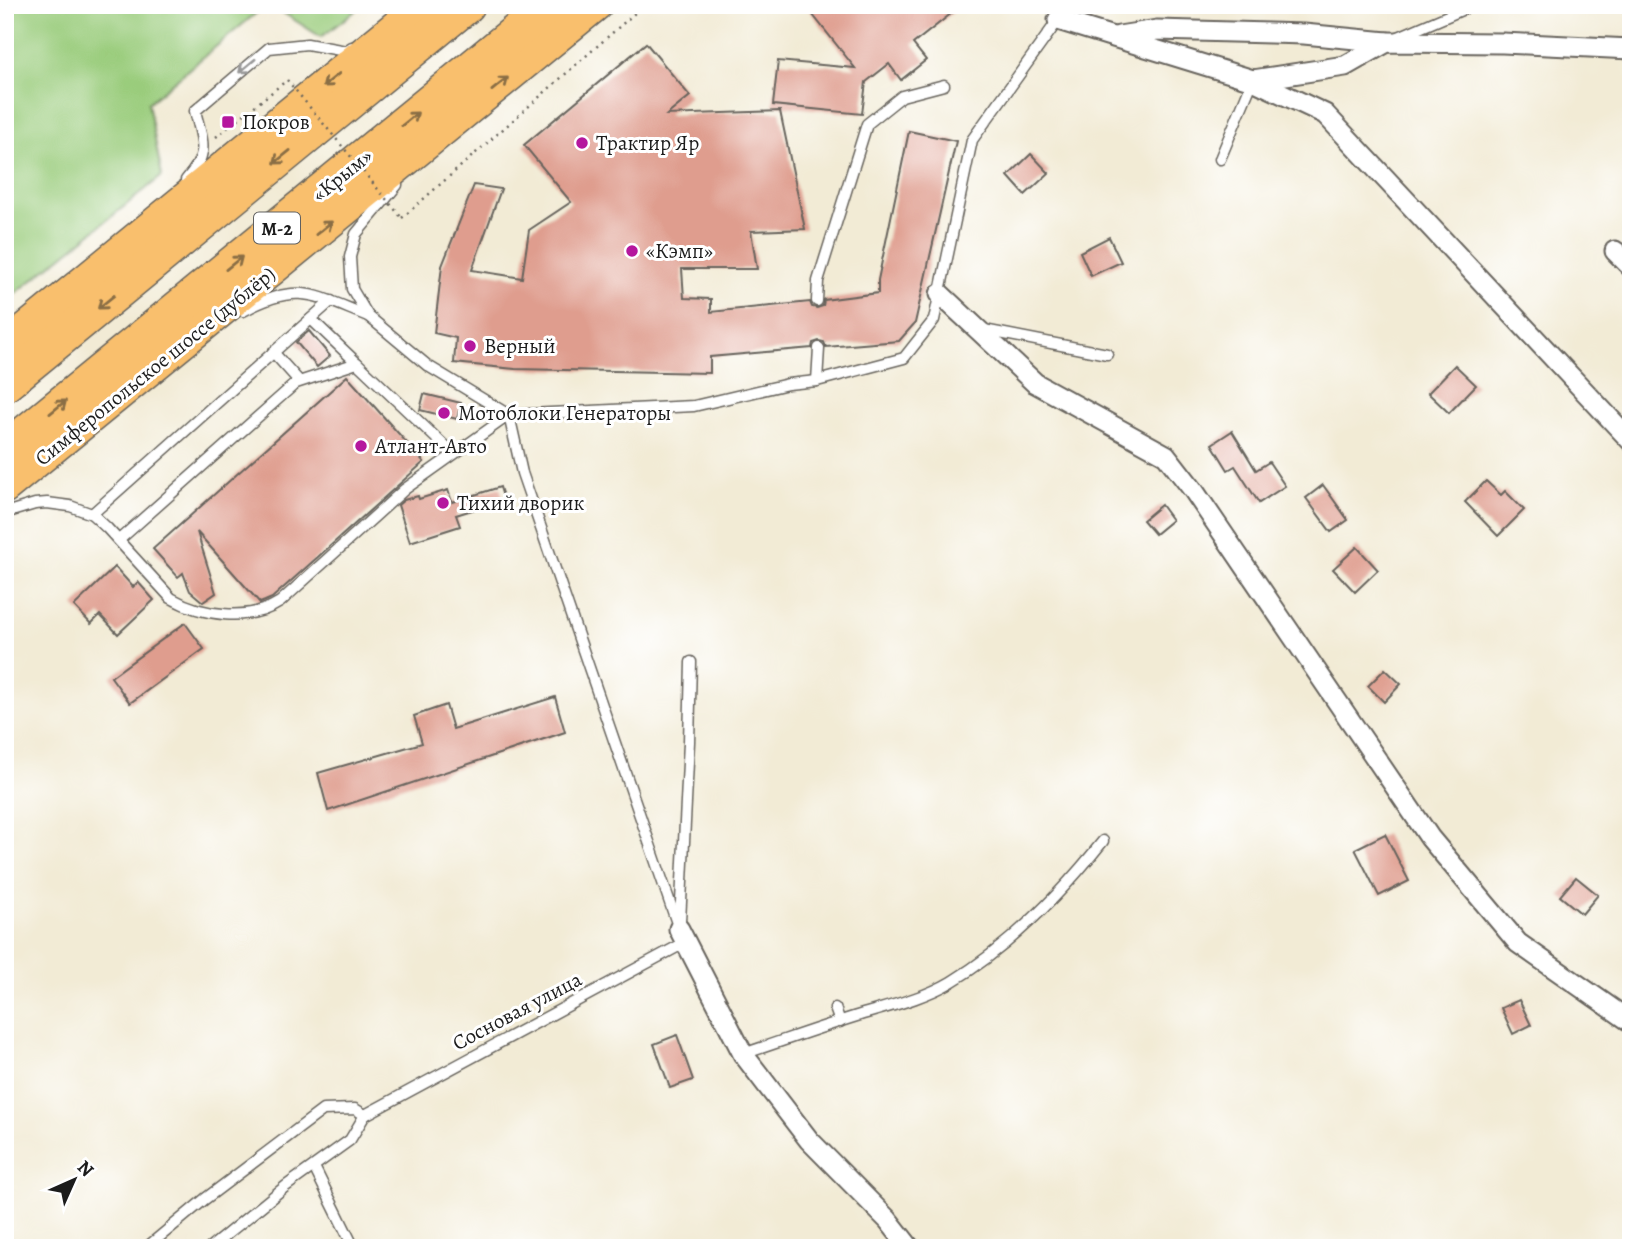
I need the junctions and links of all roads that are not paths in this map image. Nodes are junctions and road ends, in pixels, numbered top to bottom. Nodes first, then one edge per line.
1 (419, 5) edge
2 (467, 5) edge
3 (549, 5) edge
4 (597, 5) edge
5 (1473, 5) edge
6 (1063, 13) edge
7 (1114, 37) junction
8 (1387, 42) junction
9 (1631, 49) edge
10 (1253, 80) junction
11 (944, 85) dead end
12 (440, 133) junction
13 (1220, 159) dead end
14 (125, 248) junction
15 (1615, 251) dead end
16 (1631, 267) edge
17 (940, 294) junction
18 (331, 301) junction
19 (817, 301) dead end
20 (368, 316) junction
21 (311, 319) junction
22 (976, 328) junction
23 (184, 342) junction
24 (5, 345) edge
25 (819, 348) dead end
26 (273, 352) junction
27 (1107, 354) dead end
28 (357, 363) junction
29 (299, 381) junction
30 (817, 381) junction
31 (5, 384) edge
32 (509, 415) junction
33 (1631, 441) edge
34 (5, 450) edge
35 (453, 454) junction
36 (5, 488) edge
37 (5, 513) edge
38 (92, 514) junction
39 (119, 540) junction
40 (691, 662) dead end
41 (1103, 841) dead end
42 (683, 936) junction
43 (835, 1009) dead end
44 (840, 1021) junction
45 (1631, 1022) edge
46 (743, 1054) junction
47 (365, 1115) junction
48 (314, 1167) junction
49 (146, 1248) edge
50 (210, 1248) edge
51 (354, 1248) edge
52 (910, 1248) edge

1 -> 14 main road
1 -> 14 lane
2 -> 31 highway, М-2
34 -> 3 highway, «Крым» / М-2
12 -> 4 main road, Симферопольское шоссе (дублёр)
5 - 8 lane
6 - 7 street
6 - 17 lane
7 - 8 street
7 - 10 street
8 - 9 street
8 - 10 street
10 - 13 lane
10 - 33 street
11 - 19 lane
12 - 20 lane
23 -> 12 main road, Симферопольское шоссе (дублёр)
14 - 24 main road
15 - 16 street
17 - 22 street
17 - 30 lane
18 - 20 lane
18 - 21 lane
18 - 23 lane
20 - 32 lane
21 - 26 lane
21 - 28 lane
22 - 27 lane
22 - 45 street
23 - 36 main road, Симферопольское шоссе (дублёр)
25 - 30 lane
26 - 29 lane
26 - 38 lane
28 - 29 lane
28 - 35 lane
29 - 39 lane
30 - 32 lane
32 - 35 lane
32 - 42 lane
35 - 39 lane
37 - 38 lane
38 - 39 lane
40 - 42 lane
41 - 44 lane
42 - 46 street
42 - 47 lane, Сосновая улица
43 - 44 lane
44 - 46 lane
46 - 52 street
47 - 48 lane
47 - 49 lane
48 - 50 lane
48 - 51 lane

